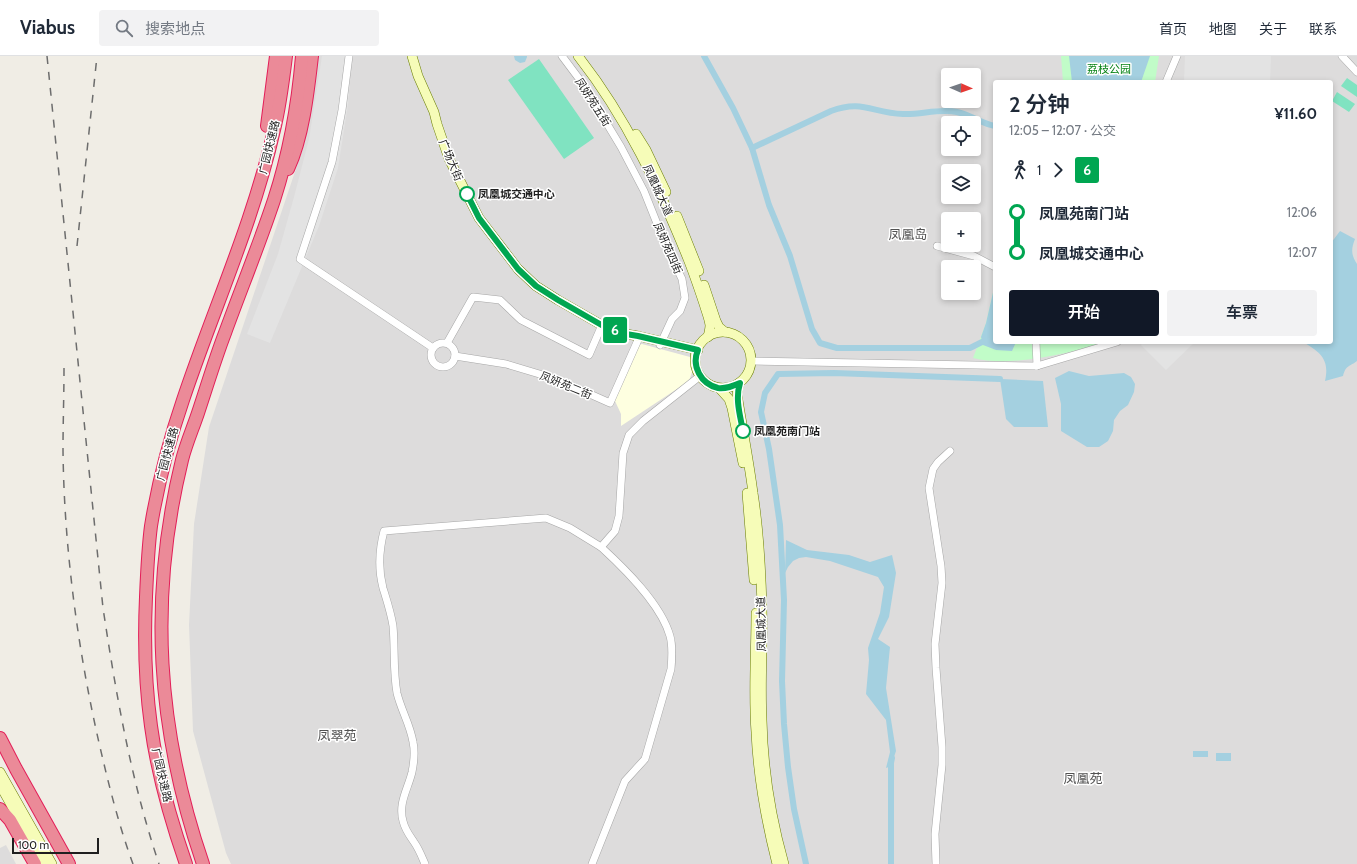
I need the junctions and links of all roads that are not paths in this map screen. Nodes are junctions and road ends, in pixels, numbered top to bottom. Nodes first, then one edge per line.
1 (276, 56) edge
2 (286, 56) edge
3 (302, 56) edge
4 (312, 56) edge
5 (349, 56) edge
6 (406, 56) edge
7 (412, 56) edge
8 (562, 56) edge
9 (578, 56) edge
10 (586, 56) edge
11 (1177, 56) edge
12 (1342, 56) edge
13 (1357, 72) edge
14 (1167, 80) edge
15 (437, 124) junction
16 (622, 150) joint
17 (263, 172) junction
18 (274, 199) junction
19 (937, 246) dead end
20 (993, 266) edge
21 (602, 325) junction
22 (725, 332) junction
23 (626, 334) junction
24 (708, 337) junction
25 (638, 340) junction
26 (447, 343) junction
27 (661, 343) junction
28 (1036, 344) edge
29 (1110, 344) edge
30 (433, 348) junction
31 (697, 352) junction
32 (455, 356) junction
33 (751, 360) junction
34 (1036, 366) junction
35 (700, 376) junction
36 (740, 383) junction
37 (719, 388) junction
38 (950, 451) dead end
39 (601, 547) junction
40 (0, 738) edge
41 (0, 772) edge
42 (0, 785) edge
43 (0, 809) edge
44 (35, 864) edge
45 (44, 864) edge
46 (52, 864) edge
47 (69, 864) edge
48 (186, 864) edge
49 (203, 864) edge
50 (425, 864) edge
51 (592, 864) edge
52 (777, 864) edge
53 (784, 864) edge
54 (936, 864) edge

1 - 17 highway
2 - 17 highway, 广园快速路
3 - 18 highway, 广园快速路
4 - 18 highway
5 - 30 street
6 - 15 main road, 广场大街
7 - 15 main road, 广场大街
8 - 16 street, 凤妍苑五街
9 - 24 main road, 凤凰城大道
10 - 22 main road, 凤凰城大道
11 - 14 street
12 - 13 street
15 - 21 main road, 广场大街
16 - 27 street, 凤妍苑四街
17 - 48 highway, 广园快速路
18 - 49 highway, 广园快速路
19 - 20 street
21 - 23 main road, 广场大街
21 - 26 street
22 - 24 main road
22 - 33 main road
23 - 25 main road, 广场大街
23 - 27 main road, 广场大街
24 - 31 main road
25 - 27 main road, 广场大街
25 - 32 street, 凤妍苑二街
26 - 30 street
26 - 32 street
27 - 31 main road, 广场大街
28 - 34 street
29 - 34 street
30 - 32 street
31 - 35 main road
33 - 34 street
33 - 36 main road
35 - 37 main road
35 - 39 street
36 - 37 main road
36 - 53 main road, 凤凰城大道
37 - 52 main road, 凤凰城大道
38 - 54 street
39 - 50 street
39 - 51 street
40 - 47 highway
41 - 46 main road
42 - 45 main road
43 - 44 highway

